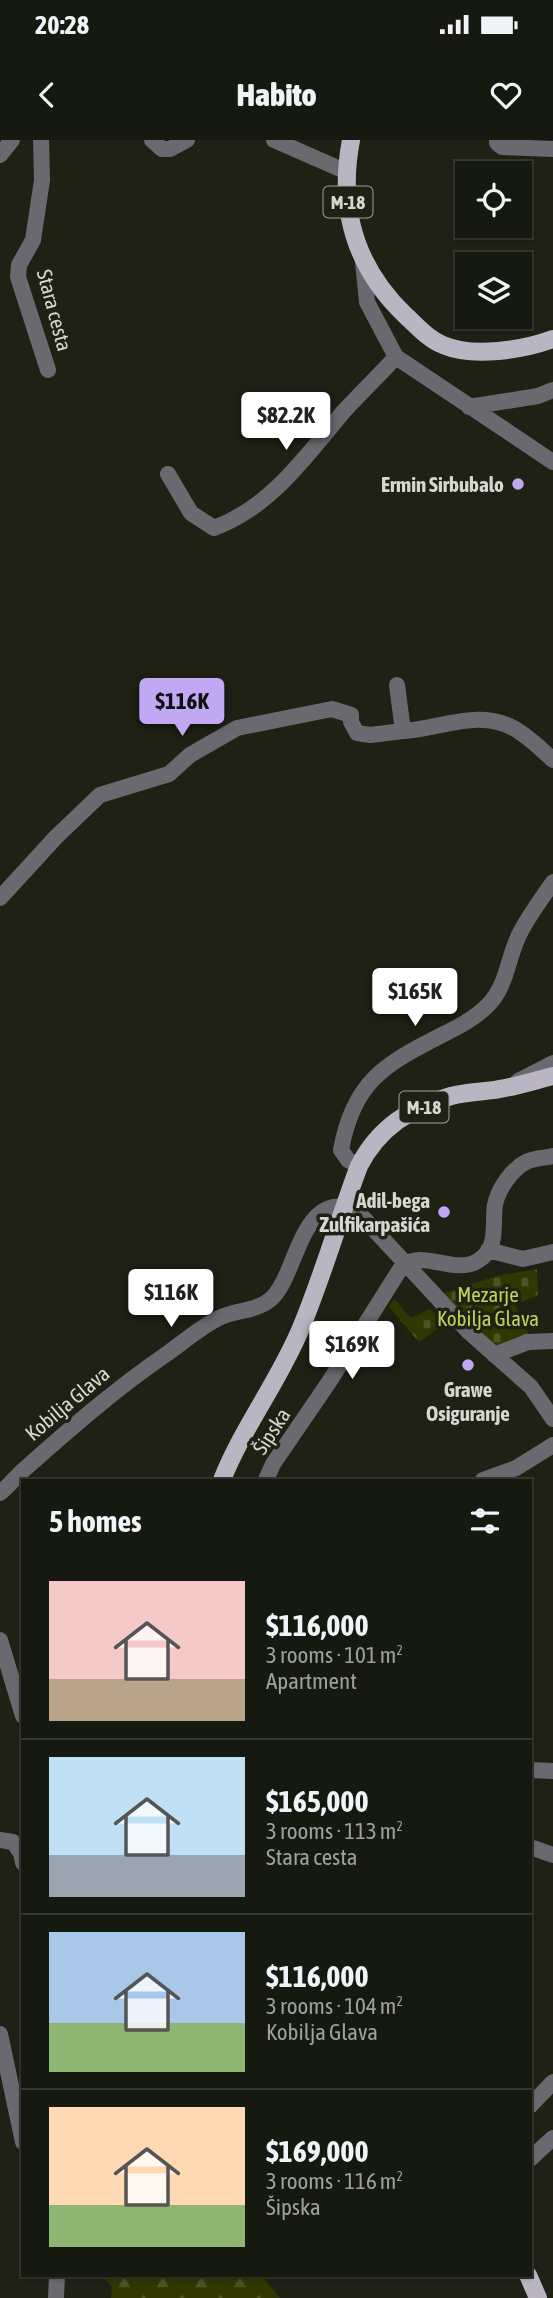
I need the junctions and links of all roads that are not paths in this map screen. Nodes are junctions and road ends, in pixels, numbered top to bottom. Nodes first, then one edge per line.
1 (12, 140) edge
2 (41, 140) edge
3 (152, 140) edge
4 (187, 140) edge
5 (274, 140) edge
6 (351, 140) edge
7 (497, 140) edge
8 (553, 149) edge
9 (0, 155) edge
10 (347, 172) junction
11 (363, 262) junction
12 (553, 339) edge
13 (396, 357) junction
14 (48, 370) dead end
15 (553, 390) edge
16 (469, 407) junction
17 (553, 462) edge
18 (168, 474) dead end
19 (397, 685) dead end
20 (403, 731) junction
21 (553, 760) edge
22 (553, 882) edge
23 (0, 898) edge
24 (553, 1063) edge
25 (553, 1076) edge
26 (504, 1088) junction
27 (553, 1156) edge
28 (359, 1166) junction
29 (344, 1205) junction
30 (488, 1250) junction
31 (553, 1252) edge
32 (404, 1263) junction
33 (553, 1340) edge
34 (494, 1354) junction
35 (553, 1419) edge
36 (553, 1446) edge
37 (222, 1479) edge
38 (266, 1479) edge
39 (486, 1479) edge
40 (0, 1493) edge
41 (0, 1640) edge
42 (21, 1709) edge
43 (532, 1770) edge
44 (553, 1771) edge
45 (0, 1840) edge
46 (532, 1848) edge
47 (21, 1853) edge
48 (553, 1855) edge
49 (0, 2034) edge
50 (15, 2069) edge
51 (553, 2082) edge
52 (532, 2104) edge
53 (21, 2124) edge
54 (553, 2138) edge
55 (532, 2157) edge
56 (57, 2277) edge
57 (529, 2277) edge
58 (57, 2298) edge
59 (538, 2298) edge

1 - 9 street
2 - 14 street, Stara cesta
3 - 4 street
5 - 10 street
6 - 10 main road, M-18
7 - 8 street
10 - 11 main road, M-18
11 - 12 main road, M-18
11 - 13 street
13 - 16 street
13 - 18 street
15 - 16 street
16 - 17 street
19 - 20 street
20 - 21 street
20 - 23 street
22 - 28 street
24 - 26 street
25 - 26 main road, M-18
26 - 28 main road, M-18
27 - 30 street
28 - 29 main road, M-18
29 - 32 street
29 - 37 main road, M-18
29 - 40 street, Kobilja Glava
30 - 31 street
30 - 32 street
32 - 34 street
32 - 38 street, Šipska
33 - 34 street
34 - 35 street
36 - 39 street
41 - 42 street
43 - 44 street
45 - 47 street
46 - 48 street
49 - 50 street
50 - 53 street
51 - 52 street
54 - 55 street
56 - 58 street
57 - 59 main road

